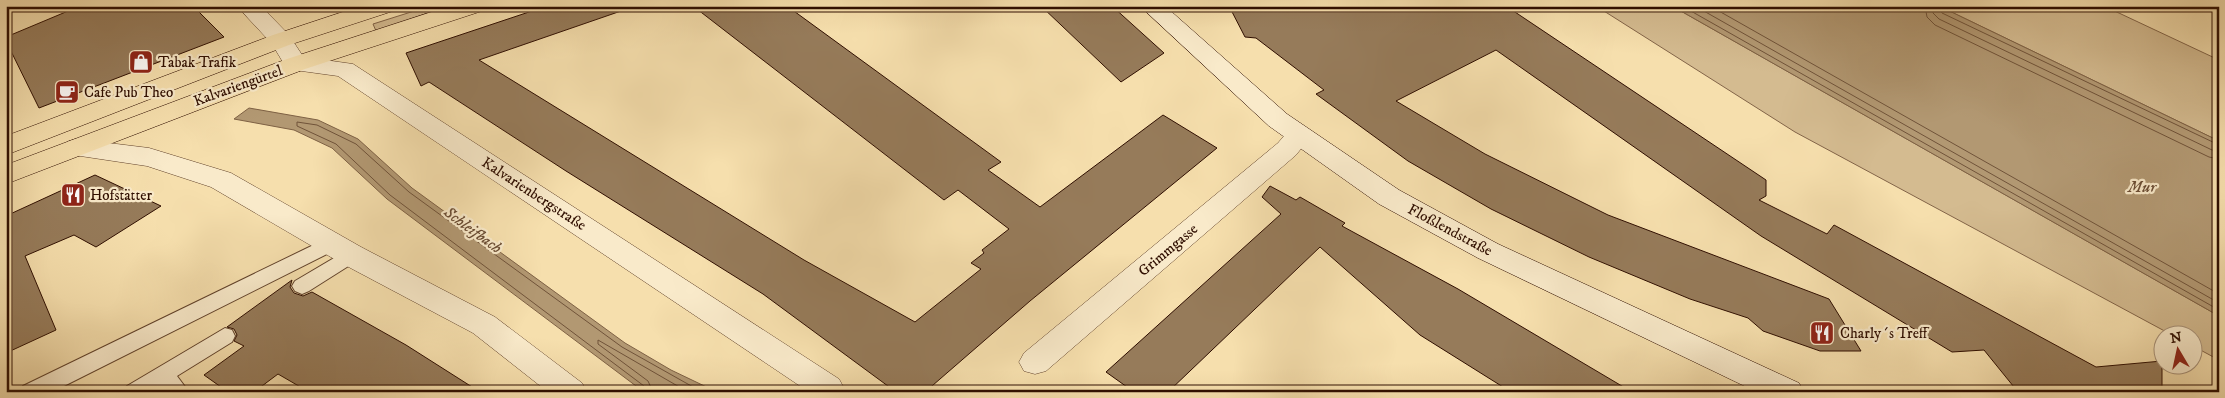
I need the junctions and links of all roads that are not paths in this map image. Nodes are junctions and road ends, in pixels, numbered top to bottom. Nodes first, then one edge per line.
1 (248, 6) edge
2 (386, 6) edge
3 (474, 6) edge
4 (1151, 6) edge
5 (281, 40) junction
6 (296, 64) junction
7 (1299, 136) junction
8 (6, 146) edge
9 (76, 148) junction
10 (6, 175) edge
11 (341, 249) junction
12 (302, 286) dead end
13 (225, 336) dead end
14 (1035, 362) dead end
15 (171, 384) edge
16 (828, 388) dead end
17 (31, 392) edge
18 (135, 392) edge
19 (571, 392) edge
20 (1788, 392) edge

1 - 5 street
2 - 5 main road, Kalvariengürtel
3 - 6 main road, Kalvariengürtel
4 - 7 street, Floßlendstraße
5 - 6 street
5 - 8 main road, Kalvariengürtel
6 - 9 main road, Kalvariengürtel
6 - 16 street, Kalvarienbergstraße
7 - 14 street, Grimmgasse
7 - 20 street, Floßlendstraße
9 - 10 main road, Kalvariengürtel
9 - 11 street
11 - 12 lane
11 - 17 lane
11 - 19 street
13 - 15 lane
15 - 18 lane

